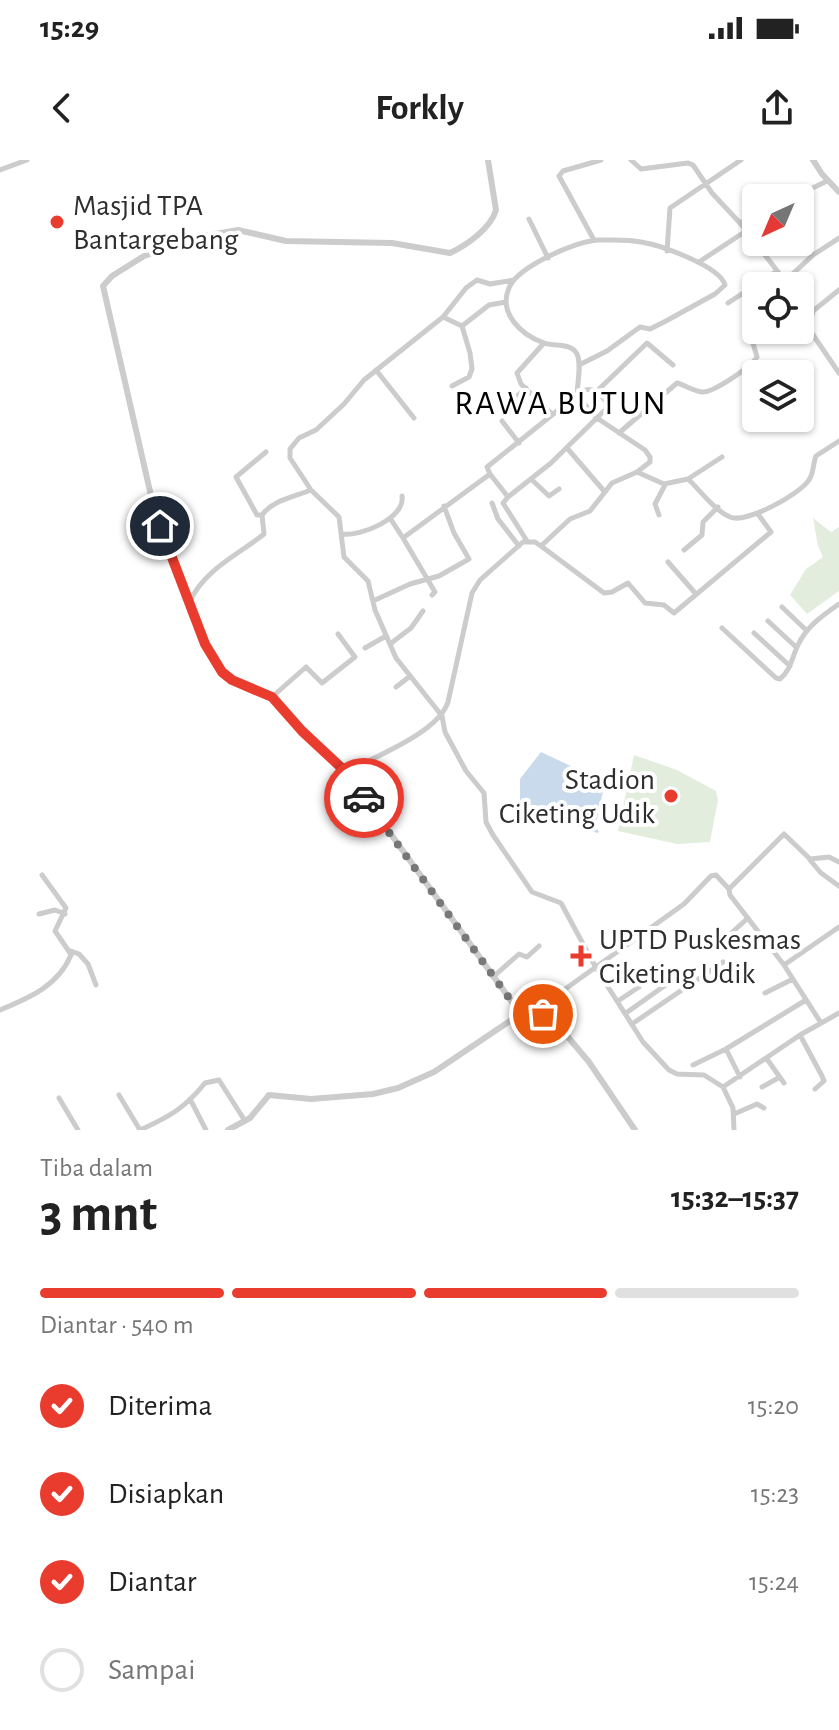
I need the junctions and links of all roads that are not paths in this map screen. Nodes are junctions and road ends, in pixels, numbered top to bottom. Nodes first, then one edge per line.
1 (27, 160) edge
2 (488, 160) edge
3 (601, 160) edge
4 (631, 160) edge
5 (741, 160) edge
6 (813, 160) edge
7 (0, 170) edge
8 (827, 181) junction
9 (706, 184) junction
10 (814, 187) edge
11 (839, 192) edge
12 (529, 219) dead end
13 (740, 223) joint
14 (742, 226) edge
15 (742, 234) edge
16 (839, 238) edge
17 (594, 240) junction
18 (667, 251) junction
19 (765, 256) edge
20 (548, 258) junction
21 (699, 262) junction
22 (777, 271) joint
23 (798, 272) edge
24 (514, 280) junction
25 (839, 290) edge
26 (506, 302) junction
27 (728, 303) dead end
28 (814, 310) edge
29 (443, 317) junction
30 (462, 326) junction
31 (814, 336) edge
32 (544, 343) junction
33 (753, 344) edge
34 (579, 365) junction
35 (673, 365) dead end
36 (376, 370) junction
37 (839, 373) edge
38 (452, 386) dead end
39 (526, 388) junction
40 (597, 391) junction
41 (577, 396) junction
42 (516, 397) dead end
43 (552, 414) junction
44 (414, 418) dead end
45 (597, 418) junction
46 (502, 421) dead end
47 (619, 433) junction
48 (839, 441) edge
49 (519, 443) junction
50 (567, 448) junction
51 (266, 452) dead end
52 (722, 457) dead end
53 (637, 472) junction
54 (490, 474) junction
55 (531, 479) junction
56 (688, 479) junction
57 (666, 484) junction
58 (559, 489) dead end
59 (311, 490) junction
60 (604, 491) junction
61 (402, 496) dead end
62 (508, 497) junction
63 (492, 503) dead end
64 (444, 506) junction
65 (718, 507) junction
66 (505, 510) junction
67 (758, 514) junction
68 (262, 515) junction
69 (659, 515) dead end
70 (390, 518) junction
71 (498, 518) junction
72 (342, 534) junction
73 (403, 538) junction
74 (527, 541) junction
75 (519, 546) junction
76 (541, 546) junction
77 (684, 550) dead end
78 (668, 562) dead end
79 (429, 580) junction
80 (696, 594) junction
81 (432, 595) dead end
82 (190, 601) junction
83 (373, 601) junction
84 (839, 604) edge
85 (782, 607) dead end
86 (423, 611) dead end
87 (768, 621) dead end
88 (722, 628) dead end
89 (806, 630) junction
90 (754, 633) dead end
91 (338, 634) dead end
92 (386, 636) junction
93 (390, 644) junction
94 (796, 647) junction
95 (365, 648) dead end
96 (790, 666) junction
97 (409, 677) junction
98 (396, 687) dead end
99 (272, 697) junction
100 (442, 716) junction
101 (346, 772) junction
102 (810, 859) junction
103 (839, 862) edge
104 (44, 878) dead end
105 (839, 886) edge
106 (729, 889) junction
107 (39, 914) dead end
108 (65, 914) junction
109 (748, 918) junction
110 (839, 927) edge
111 (728, 936) dead end
112 (539, 946) dead end
113 (68, 950) junction
114 (723, 962) dead end
115 (784, 965) junction
116 (596, 968) junction
117 (684, 972) dead end
118 (493, 977) junction
119 (793, 979) junction
120 (96, 985) dead end
121 (639, 987) dead end
122 (765, 993) dead end
123 (806, 1000) junction
124 (618, 1001) junction
125 (0, 1010) edge
126 (530, 1011) junction
127 (626, 1013) junction
128 (839, 1013) edge
129 (821, 1023) junction
130 (632, 1024) junction
131 (800, 1035) junction
132 (726, 1049) junction
133 (767, 1059) junction
134 (693, 1065) dead end
135 (740, 1077) junction
136 (723, 1087) junction
137 (762, 1087) dead end
138 (815, 1089) dead end
139 (119, 1095) dead end
140 (59, 1098) dead end
141 (190, 1099) junction
142 (764, 1108) dead end
143 (734, 1114) junction
144 (245, 1121) junction
145 (78, 1130) edge
146 (206, 1130) edge
147 (228, 1130) edge
148 (635, 1130) edge
149 (734, 1130) edge

1 - 7 street
2 - 82 street
3 - 17 street
4 - 9 street
5 - 9 street
6 - 8 street
8 - 10 street
8 - 11 street
9 - 13 street
9 - 18 street
12 - 20 street
13 - 14 street
15 - 21 street
16 - 23 street
17 - 18 street
17 - 20 street
18 - 21 street
19 - 22 street
20 - 24 street
21 - 34 street
22 - 27 street
24 - 26 street
24 - 29 street
25 - 28 street
26 - 30 street
26 - 32 street
29 - 30 street
29 - 36 street
30 - 38 street
31 - 37 street
32 - 34 street
32 - 39 street
33 - 47 street
34 - 41 street
35 - 40 street
36 - 44 street
36 - 59 street
39 - 42 street
39 - 43 street
40 - 41 street
40 - 45 street
41 - 43 street
41 - 45 street
43 - 49 street
45 - 47 street
45 - 50 street
46 - 49 street
47 - 53 street
48 - 67 street
49 - 54 street
50 - 55 street
50 - 60 street
51 - 68 street
52 - 56 street
53 - 57 street
53 - 60 street
54 - 62 street
54 - 64 street
55 - 58 street
55 - 62 street
56 - 57 street
56 - 65 street
57 - 69 street
59 - 68 street
59 - 72 street
60 - 76 street
61 - 70 street
62 - 66 street
63 - 71 street
64 - 73 street
64 - 79 street
65 - 67 street
65 - 77 street
66 - 71 street
66 - 74 street
67 - 80 street
68 - 82 street
70 - 72 street
70 - 73 street
71 - 75 street
72 - 83 street
73 - 79 street
74 - 75 street
74 - 76 street
75 - 100 street
76 - 80 street
78 - 80 street
79 - 81 street
79 - 83 street
82 - 99 street
83 - 92 street
84 - 89 street
85 - 89 street
86 - 93 street
87 - 94 street
88 - 96 street
89 - 94 street
90 - 96 street
91 - 99 street
92 - 93 street
92 - 95 street
93 - 97 street
94 - 96 street
97 - 98 street
97 - 100 street
99 - 101 street
100 - 101 street
100 - 116 street
101 - 118 street
102 - 103 street
102 - 105 street
102 - 106 street
104 - 108 street
106 - 109 street
106 - 116 street
107 - 108 street
108 - 113 street
109 - 111 street
109 - 115 street
110 - 115 street
112 - 118 street
113 - 120 street
113 - 125 street
114 - 130 street
115 - 119 street
116 - 124 street
116 - 126 street
117 - 127 street
118 - 126 street
119 - 122 street
119 - 123 street
121 - 124 street
123 - 129 street
123 - 132 street
124 - 127 street
126 - 144 street
126 - 148 street
127 - 130 street
128 - 129 street
129 - 131 street
130 - 136 street
131 - 133 street
131 - 138 street
132 - 134 street
132 - 135 street
133 - 135 street
133 - 137 street
135 - 136 street
136 - 143 street
139 - 141 street
140 - 145 street
141 - 144 street
141 - 146 street
142 - 143 street
143 - 149 street
144 - 147 street

